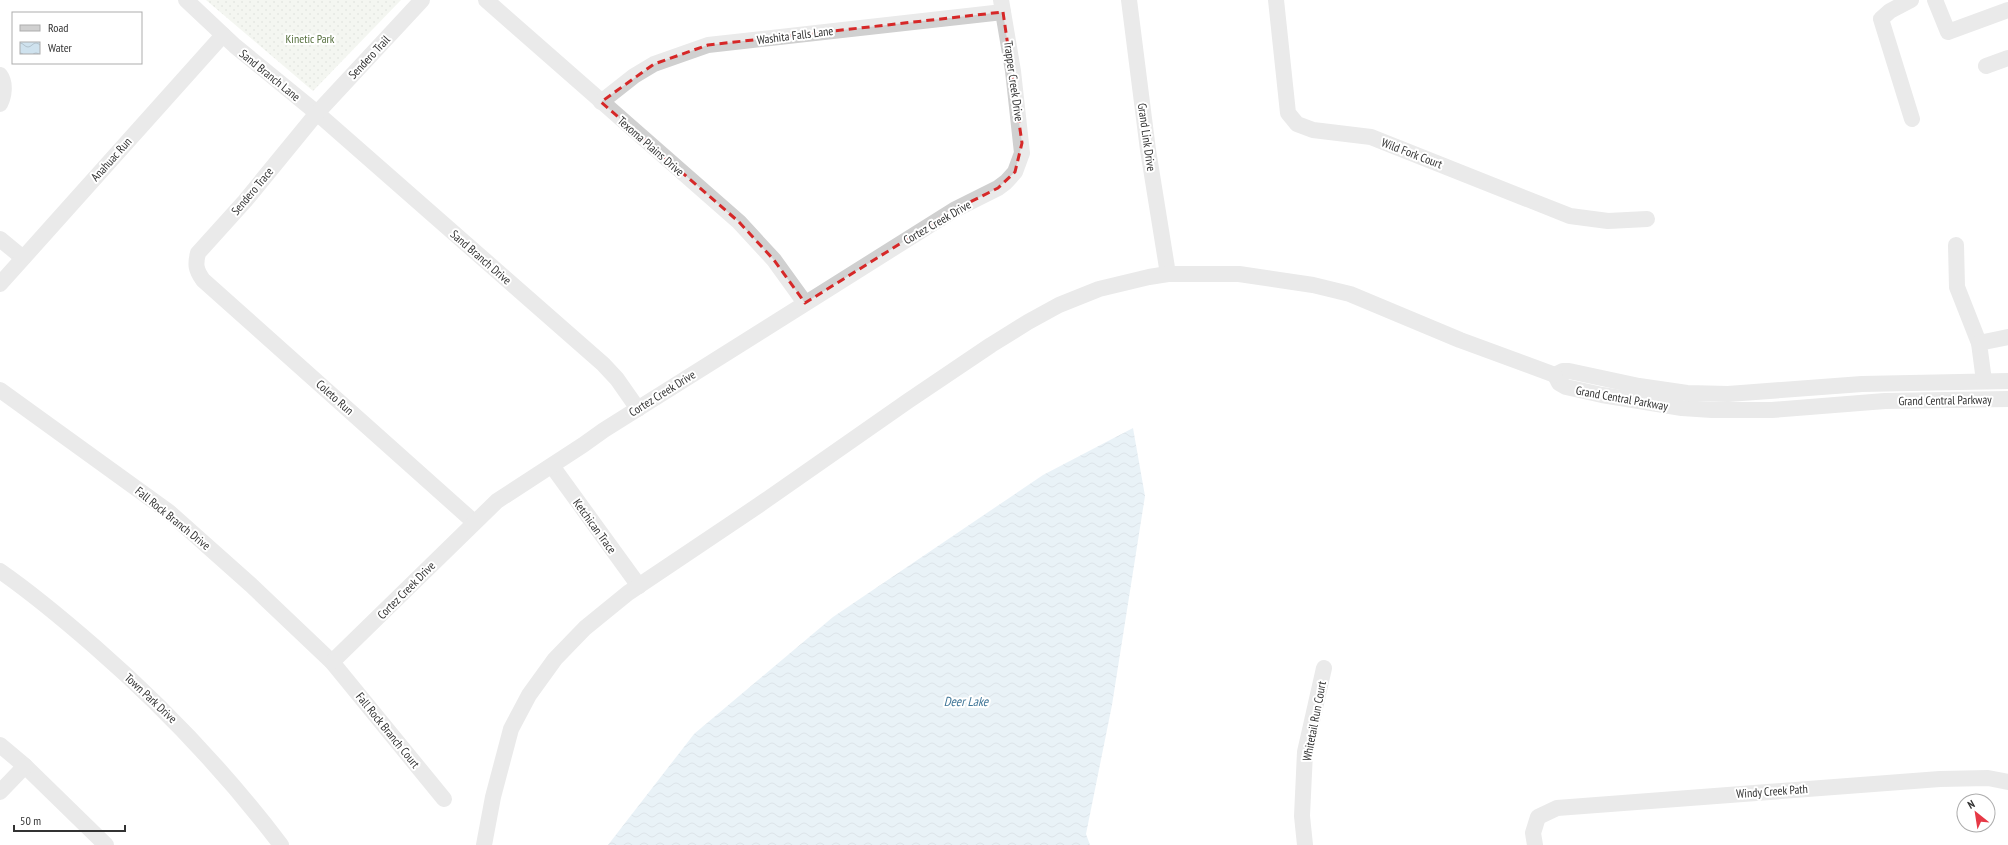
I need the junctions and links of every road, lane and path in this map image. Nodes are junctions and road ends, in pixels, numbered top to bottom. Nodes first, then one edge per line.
1 (186, 0) edge
2 (422, 0) edge
3 (486, 0) edge
4 (1129, 0) edge
5 (1276, 0) edge
6 (1911, 0) edge
7 (1935, 0) edge
8 (1002, 6) edge
9 (2008, 10) edge
10 (223, 35) junction
11 (2008, 58) edge
12 (1986, 66) dead end
13 (0, 75) edge
14 (601, 102) junction
15 (0, 104) edge
16 (317, 113) junction
17 (1912, 118) dead end
18 (1020, 163) joint
19 (1647, 218) dead end
20 (0, 239) edge
21 (1956, 245) dead end
22 (23, 258) junction
23 (197, 271) joint
24 (1168, 274) junction
25 (0, 284) edge
26 (805, 304) junction
27 (2008, 337) edge
28 (1979, 343) junction
29 (1555, 375) junction
30 (1984, 381) junction
31 (2008, 381) edge
32 (0, 390) edge
33 (2008, 399) edge
34 (638, 409) junction
35 (552, 466) junction
36 (474, 522) junction
37 (0, 571) edge
38 (639, 586) junction
39 (332, 662) junction
40 (1324, 668) dead end
41 (0, 745) edge
42 (25, 766) junction
43 (2008, 782) edge
44 (0, 792) edge
45 (444, 799) dead end
46 (106, 845) edge
47 (281, 845) edge
48 (484, 845) edge
49 (1305, 845) edge
50 (1535, 845) edge

1 - 10 street, Sand Branch Lane
2 - 16 street, Sendero Trail
3 - 14 street, Texoma Plains Drive
4 - 24 street, Grand Link Drive
5 - 19 street, Wild Fork Court
6 - 17 street
7 - 9 street
8 - 14 street, Washita Falls Lane
8 - 18 street, Trapper Creek Drive
10 - 16 street, Sand Branch Lane
10 - 22 street, Anahuac Run
11 - 12 street
13 - 15 street
14 - 26 street, Texoma Plains Drive
16 - 23 street, Sendero Trace
16 - 34 street, Sand Branch Drive
18 - 26 street, Cortez Creek Drive
20 - 22 street
21 - 28 street
22 - 25 street, Anahuac Run
23 - 36 street, Coleto Run
24 - 29 street
24 - 38 street
26 - 34 street, Cortez Creek Drive
27 - 28 street
28 - 30 street
29 - 30 street, Grand Central Parkway
29 - 33 street, Grand Central Parkway
30 - 31 street, Grand Central Parkway
32 - 39 street, Fall Rock Branch Drive
34 - 35 street, Cortez Creek Drive
35 - 36 street, Cortez Creek Drive
35 - 38 street, Ketchican Trace
36 - 39 street, Cortez Creek Drive
37 - 47 street, Town Park Drive
38 - 48 street
39 - 45 street, Fall Rock Branch Court
40 - 49 street, Whitetail Run Court
41 - 42 street
42 - 44 street
42 - 46 street
43 - 50 street, Windy Creek Path

